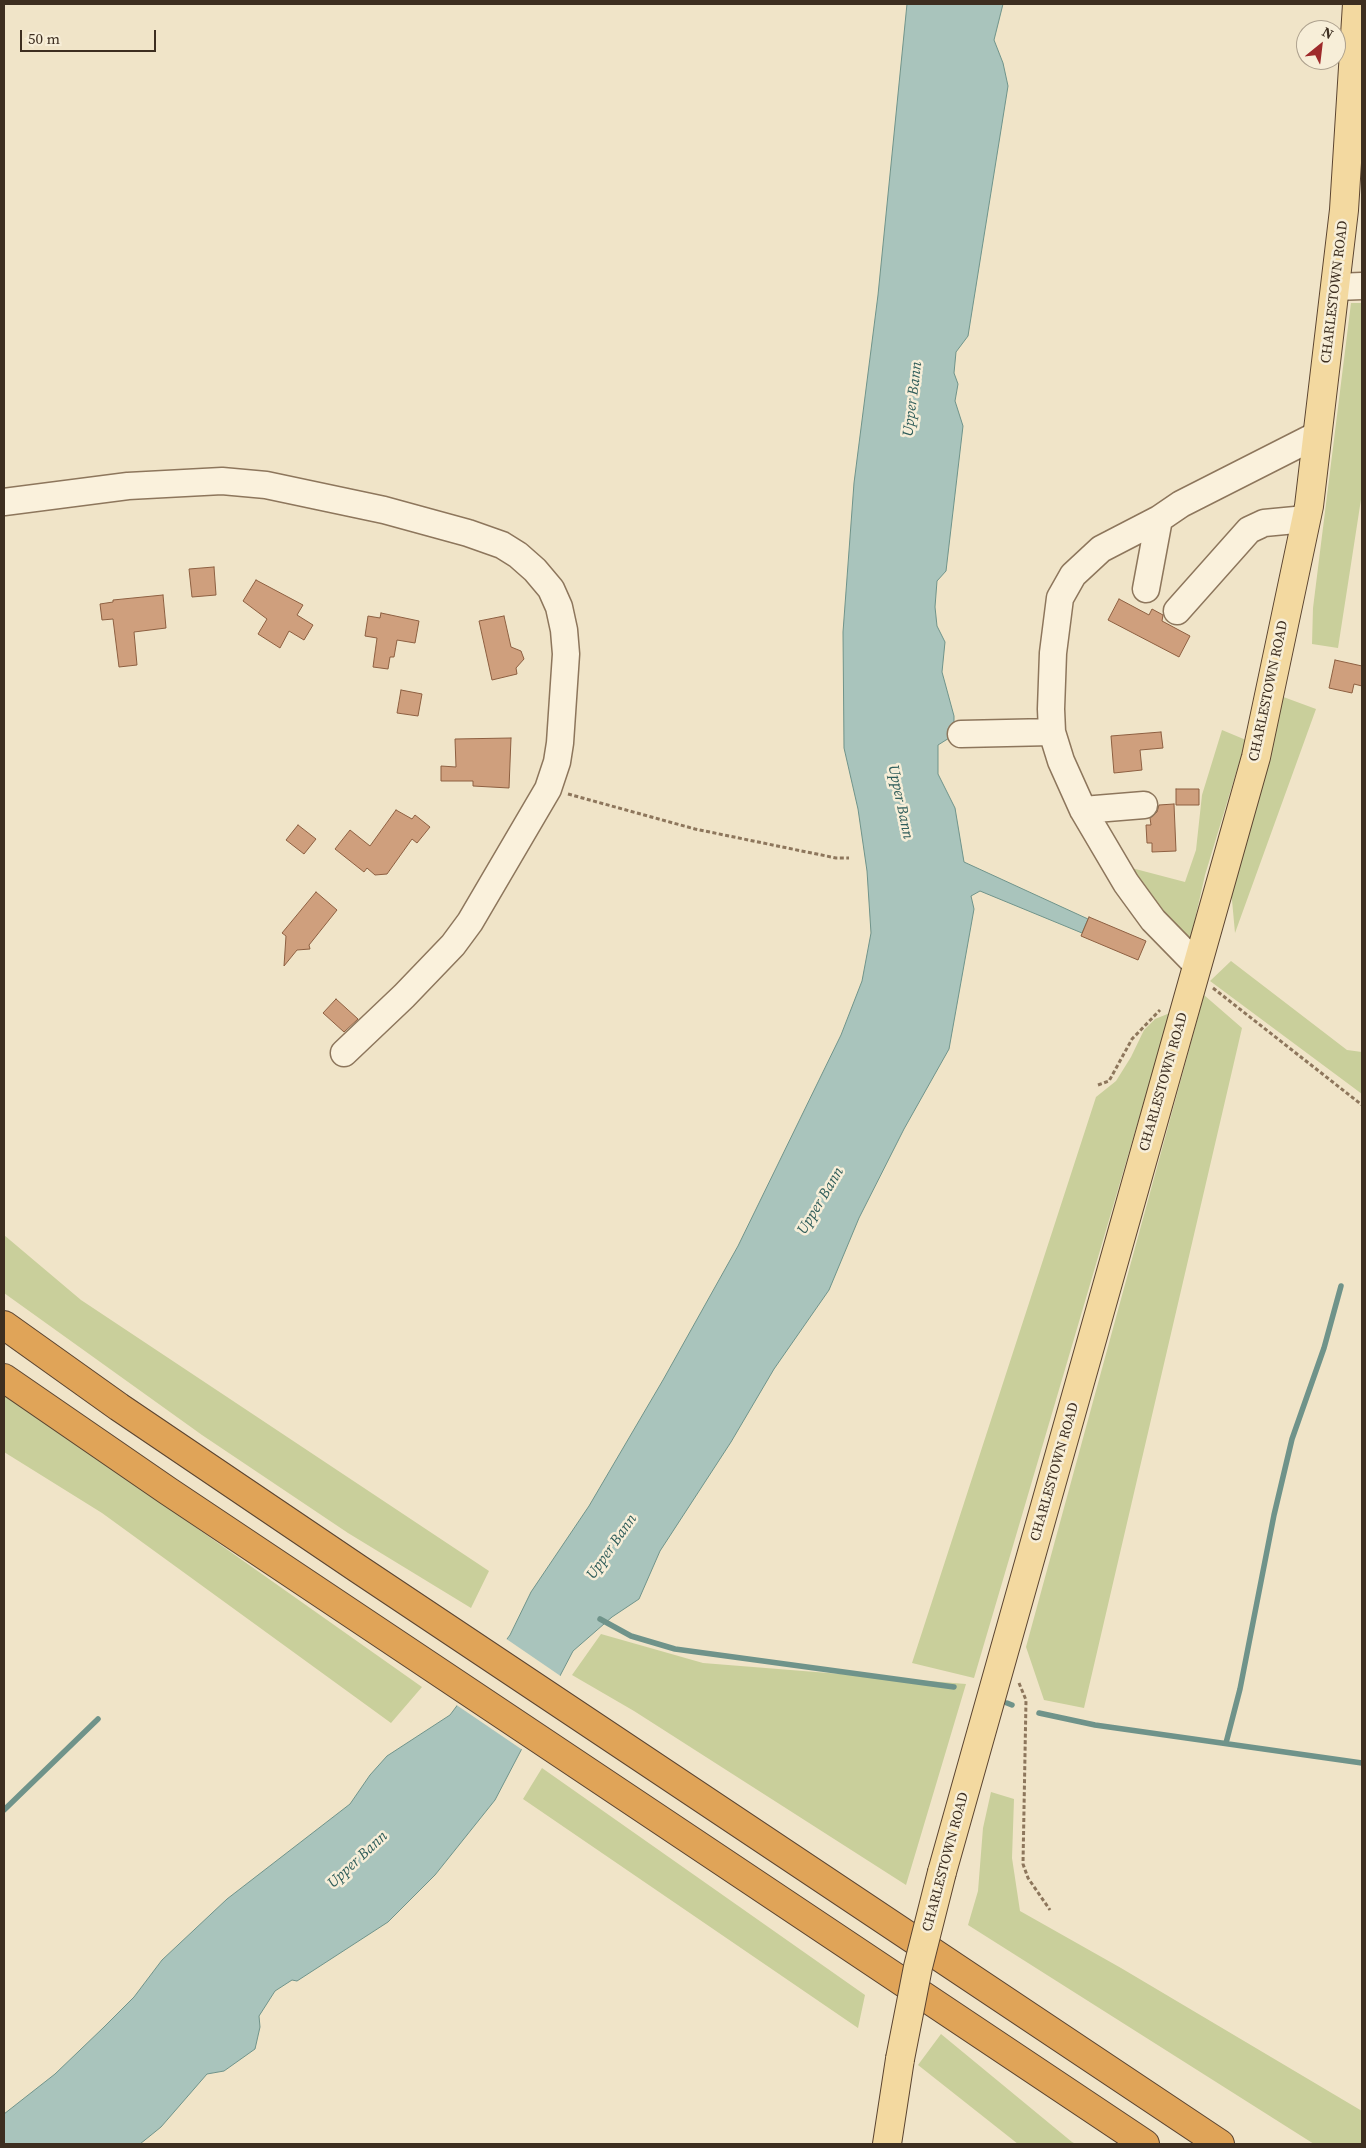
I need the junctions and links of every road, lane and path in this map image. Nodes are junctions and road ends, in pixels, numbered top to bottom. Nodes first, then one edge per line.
1 (1357, 4) edge
2 (1349, 286) edge
3 (1317, 435) junction
4 (4, 502) edge
5 (1159, 519) junction
6 (1306, 519) junction
7 (1146, 589) dead end
8 (1177, 612) dead end
9 (1052, 732) junction
10 (961, 734) dead end
11 (548, 789) junction
12 (1144, 805) dead end
13 (1084, 810) junction
14 (849, 858) dead end
15 (1194, 978) junction
16 (344, 1053) dead end
17 (1098, 1085) dead end
18 (1362, 1105) edge
19 (4, 1325) edge
20 (4, 1378) edge
21 (998, 1672) junction
22 (1050, 1910) dead end
23 (1188, 2123) junction
24 (887, 2144) edge
25 (1145, 2144) edge
26 (1220, 2144) edge
27 (1235, 2144) edge

1 - 2 main road, CHARLESTOWN ROAD
2 - 3 main road, CHARLESTOWN ROAD
3 - 5 street
3 - 6 main road, CHARLESTOWN ROAD
4 - 11 street
5 - 7 street
5 - 9 street
6 - 8 street
6 - 15 main road, CHARLESTOWN ROAD
9 - 10 street
9 - 13 street
11 - 14 path
11 - 16 street
12 - 13 street
13 - 15 street
15 - 17 path
15 - 18 path
15 - 21 main road, CHARLESTOWN ROAD
19 - 23 highway
20 - 25 highway
21 - 22 path
21 - 24 main road, CHARLESTOWN ROAD, bridge
23 - 26 highway
23 - 27 highway

